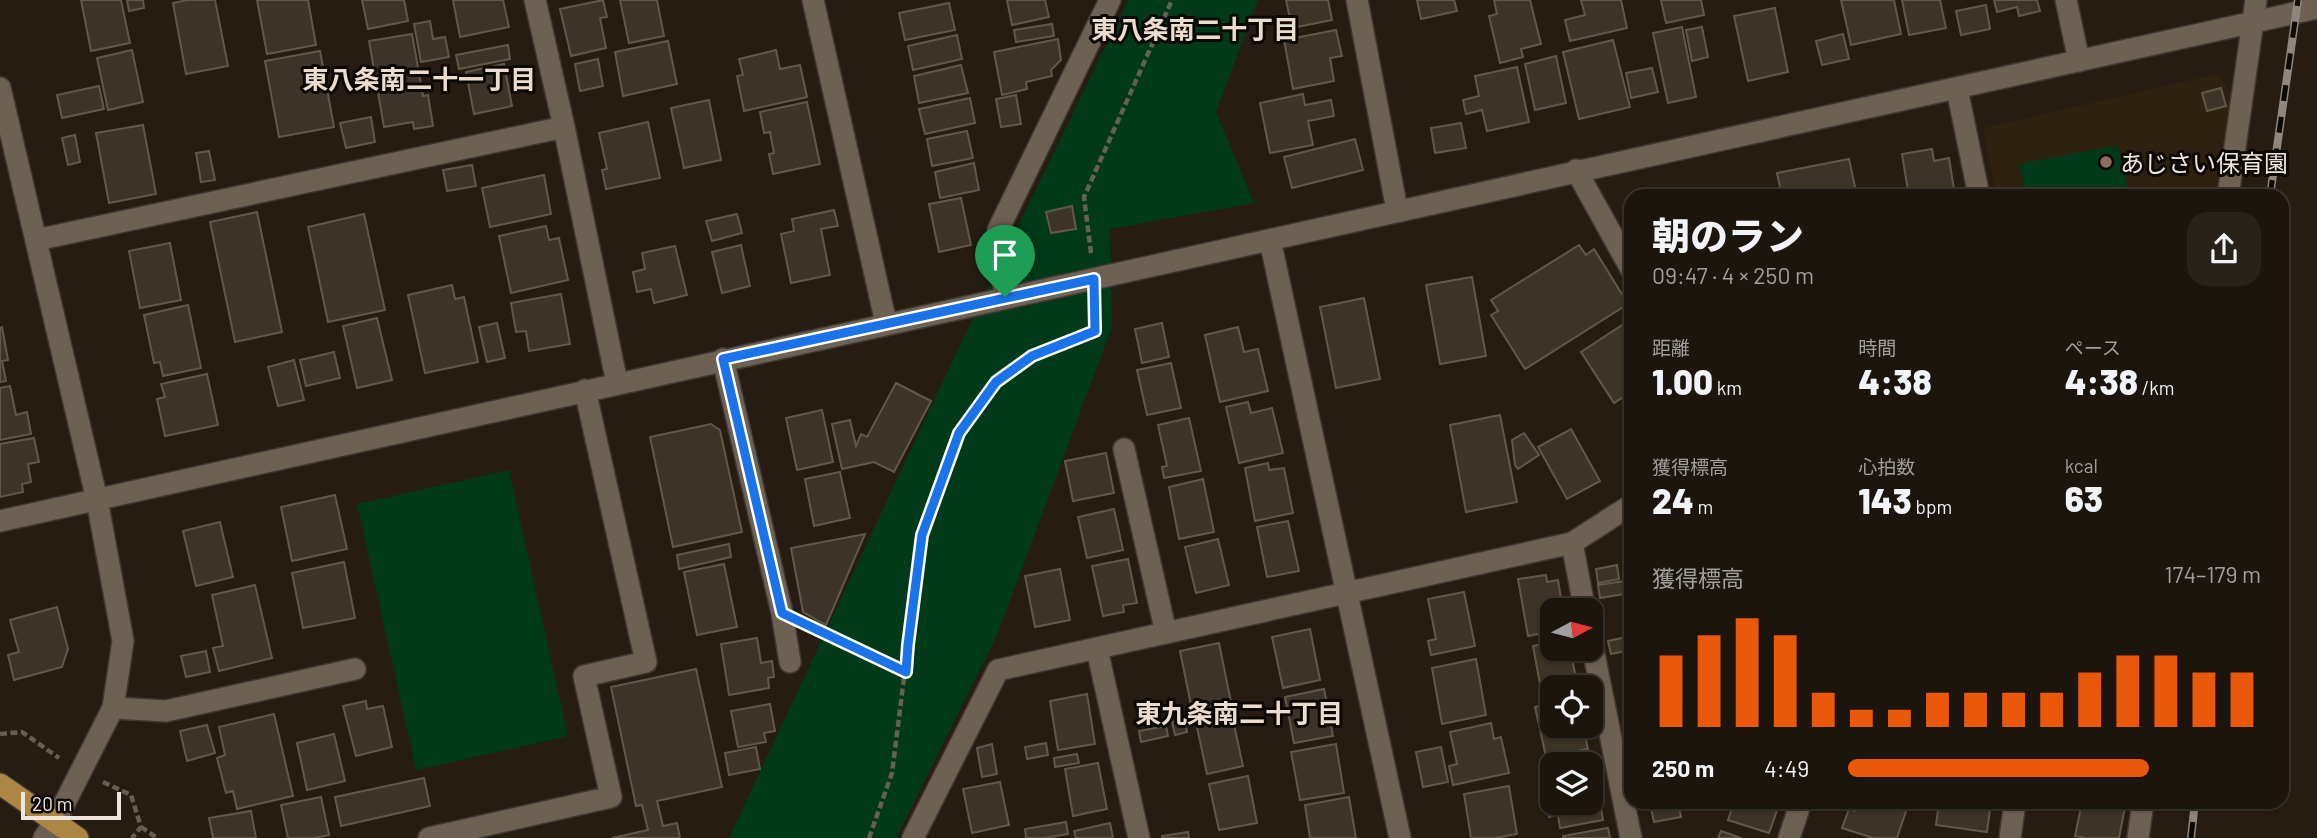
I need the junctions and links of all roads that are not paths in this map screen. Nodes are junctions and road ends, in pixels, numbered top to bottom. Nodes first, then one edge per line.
1 (813, 0) edge
2 (1357, 0) edge
3 (2066, 0) edge
4 (2256, 0) edge
5 (540, 1) edge
6 (1104, 4) edge
7 (2317, 8) edge
8 (2253, 22) junction
9 (2079, 61) junction
10 (0, 88) edge
11 (1957, 89) junction
12 (564, 127) junction
13 (1576, 170) junction
14 (1978, 189) edge
15 (2229, 189) edge
16 (1397, 210) junction
17 (36, 240) junction
18 (1270, 240) junction
19 (1624, 257) edge
20 (1005, 297) junction
21 (886, 323) junction
22 (723, 359) junction
23 (617, 383) junction
24 (585, 390) junction
25 (1124, 449) dead end
26 (97, 500) junction
27 (1624, 510) edge
28 (0, 521) edge
29 (1572, 543) junction
30 (1347, 592) junction
31 (1583, 598) edge
32 (1166, 633) junction
33 (1097, 649) junction
34 (790, 662) dead end
35 (1596, 662) edge
36 (355, 669) dead end
37 (113, 708) junction
38 (0, 784) edge
39 (1624, 803) edge
40 (1625, 809) edge
41 (1799, 809) edge
42 (2014, 809) edge
43 (2142, 809) edge
44 (49, 830) edge
45 (78, 838) edge
46 (429, 838) edge
47 (914, 838) edge
48 (1139, 838) edge
49 (1401, 838) edge
50 (1631, 838) edge
51 (1789, 838) edge
52 (2010, 838) edge
53 (2138, 838) edge

1 - 21 street
2 - 16 street
3 - 9 street
4 - 8 street
5 - 12 street
6 - 20 street
7 - 8 street
8 - 9 street
8 - 15 street
9 - 11 street
10 - 17 street
11 - 13 street
11 - 14 street
12 - 17 street
12 - 23 street
13 - 16 street
13 - 19 street
16 - 18 street
17 - 26 street
18 - 20 street
18 - 30 street
20 - 21 street
21 - 22 street
22 - 23 street
22 - 34 street
23 - 24 street
24 - 26 street
24 - 46 street
25 - 32 street
26 - 28 street
26 - 37 street
27 - 29 street
29 - 30 street
29 - 31 street
30 - 32 street
30 - 49 street
32 - 33 street
33 - 47 street
33 - 48 street
35 - 39 street
36 - 37 street
37 - 44 street
38 - 44 main road
40 - 50 street
41 - 51 street
42 - 52 street
43 - 53 street
44 - 45 main road

